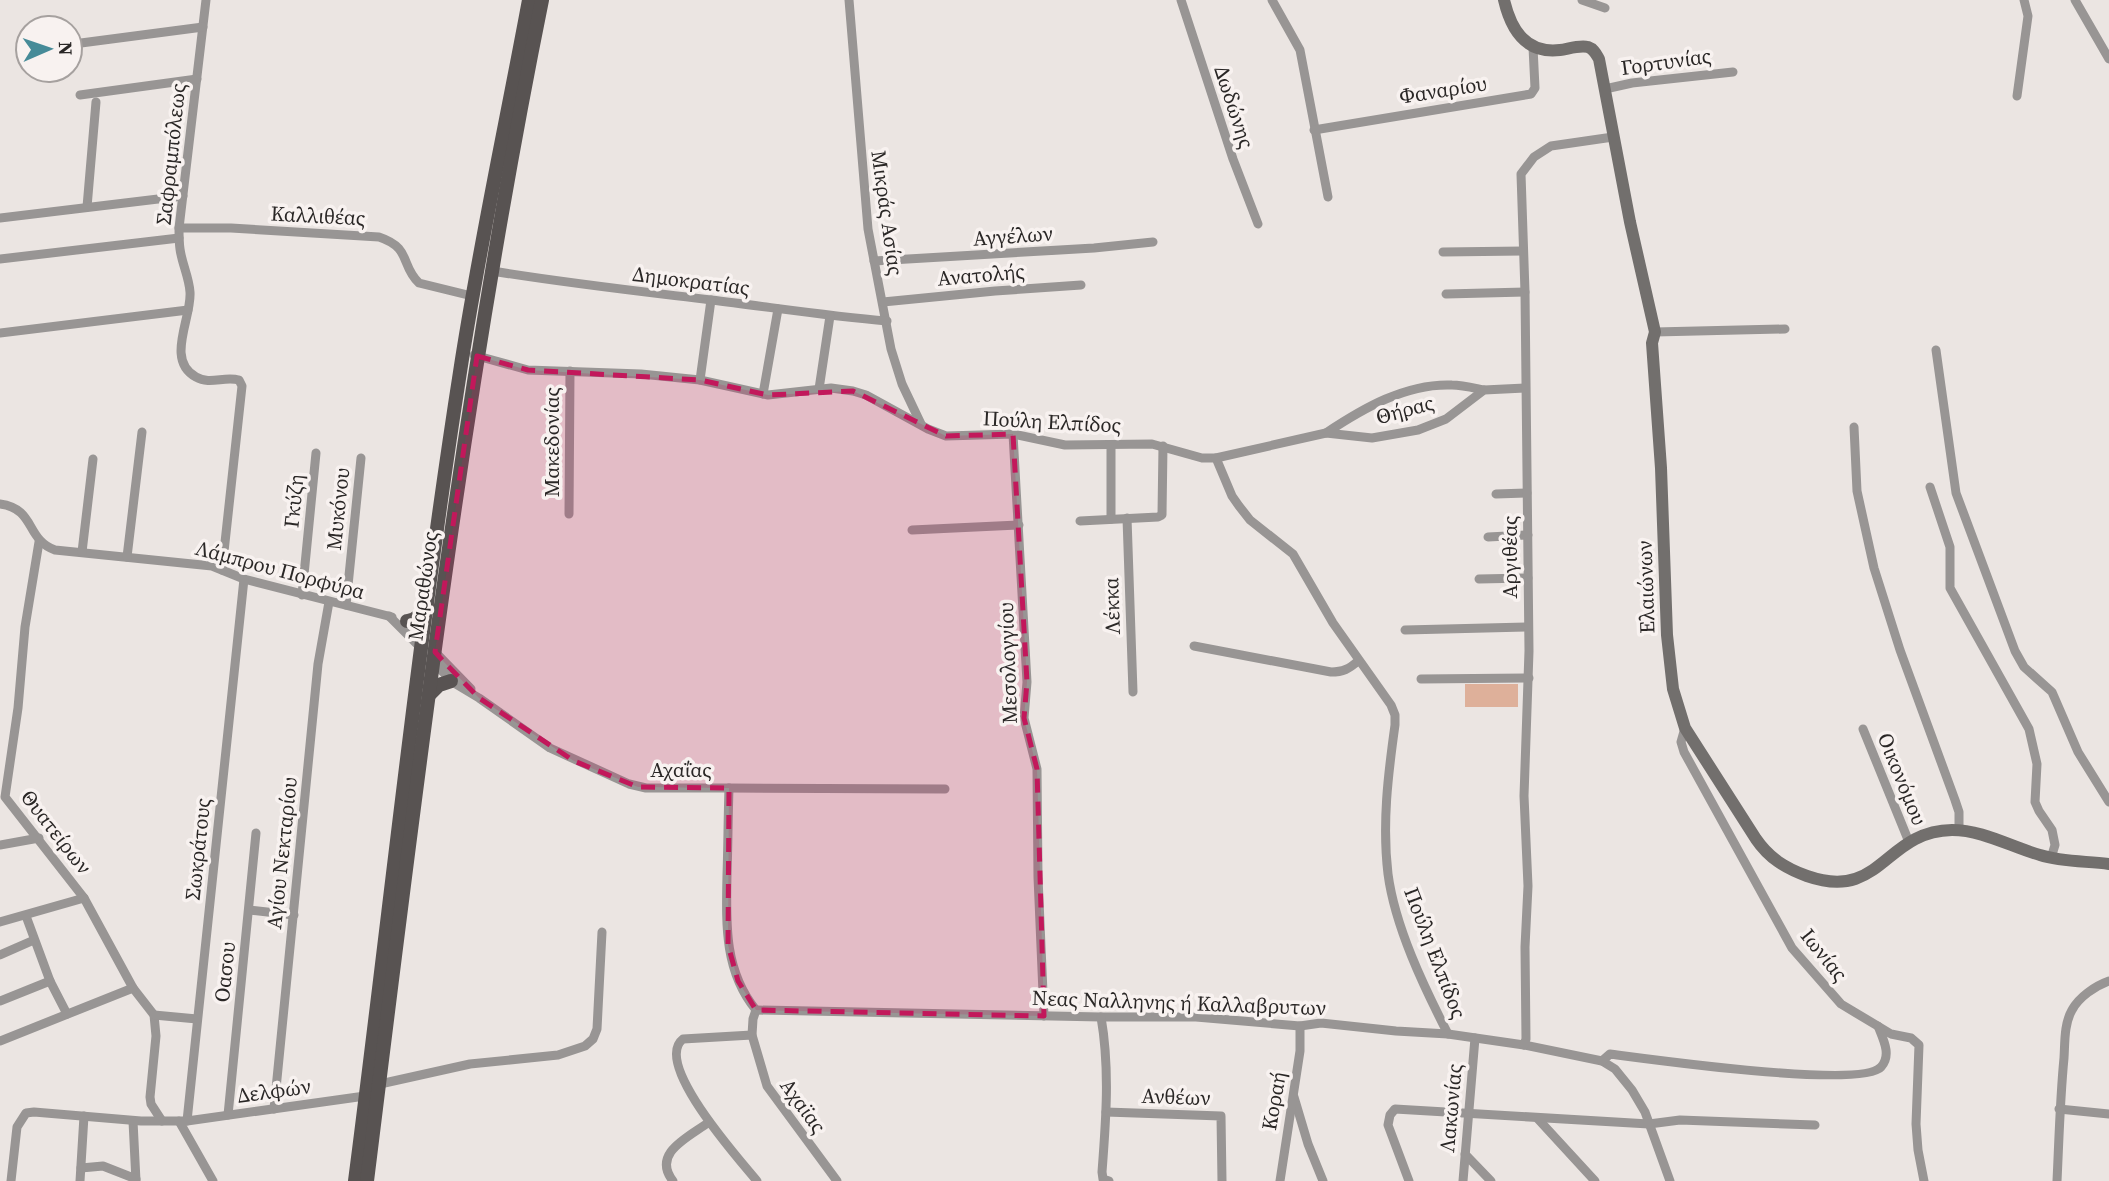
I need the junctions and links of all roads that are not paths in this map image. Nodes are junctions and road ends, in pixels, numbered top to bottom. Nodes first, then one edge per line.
1 (206, 0) edge
2 (529, 0) edge
3 (542, 0) edge
4 (849, 0) edge
5 (1181, 0) edge
6 (1272, 0) edge
7 (1504, 0) edge
8 (1582, 0) edge
9 (2024, 0) edge
10 (2075, 0) edge
11 (1605, 8) dead end
12 (203, 27) junction
13 (84, 43) edge
14 (1533, 47) junction
15 (2109, 59) edge
16 (1733, 72) dead end
17 (197, 79) junction
18 (1605, 89) junction
19 (80, 95) dead end
20 (2017, 96) dead end
21 (96, 102) dead end
22 (1314, 130) junction
23 (1613, 137) junction
24 (183, 196) junction
25 (1328, 197) dead end
26 (87, 207) junction
27 (0, 218) edge
28 (1258, 224) dead end
29 (179, 228) junction
30 (179, 238) junction
31 (1153, 242) dead end
32 (1523, 251) junction
33 (1443, 252) dead end
34 (0, 259) edge
35 (874, 261) junction
36 (492, 271) junction
37 (1081, 285) dead end
38 (1525, 292) junction
39 (1446, 294) dead end
40 (472, 296) junction
41 (711, 300) junction
42 (883, 302) junction
43 (778, 309) junction
44 (188, 310) junction
45 (830, 316) junction
46 (887, 321) junction
47 (1785, 329) dead end
48 (1655, 332) junction
49 (0, 334) edge
50 (1936, 350) dead end
51 (470, 354) junction
52 (570, 371) junction
53 (700, 380) junction
54 (1525, 388) junction
55 (819, 389) junction
56 (1484, 390) junction
57 (763, 394) junction
58 (921, 424) junction
59 (1853, 427) dead end
60 (142, 432) dead end
61 (1326, 433) junction
62 (1013, 434) junction
63 (1111, 445) junction
64 (1163, 446) junction
65 (316, 453) dead end
66 (361, 458) dead end
67 (1216, 458) junction
68 (93, 459) dead end
69 (1930, 487) dead end
70 (1527, 493) junction
71 (1496, 494) dead end
72 (0, 504) edge
73 (569, 514) dead end
74 (1111, 519) junction
75 (1128, 519) junction
76 (1080, 521) dead end
77 (1018, 525) junction
78 (912, 530) dead end
79 (1528, 535) junction
80 (1488, 537) dead end
81 (38, 542) junction
82 (82, 552) junction
83 (127, 557) junction
84 (222, 570) junction
85 (1528, 578) junction
86 (244, 579) junction
87 (1479, 579) dead end
88 (302, 594) junction
89 (330, 602) junction
90 (427, 604) junction
91 (346, 605) junction
92 (389, 616) junction
93 (407, 621) junction
94 (1528, 626) junction
95 (1405, 630) dead end
96 (1194, 646) dead end
97 (428, 650) junction
98 (1358, 661) junction
99 (1529, 678) junction
100 (1421, 679) dead end
101 (452, 681) junction
102 (1133, 692) dead end
103 (430, 694) junction
104 (479, 698) junction
105 (1685, 727) junction
106 (1863, 729) dead end
107 (729, 788) junction
108 (944, 789) dead end
109 (2109, 802) edge
110 (1959, 830) junction
111 (257, 832) dead end
112 (39, 838) junction
113 (1909, 842) junction
114 (0, 845) edge
115 (2050, 858) junction
116 (2109, 864) edge
117 (85, 898) junction
118 (248, 910) junction
119 (293, 915) junction
120 (26, 916) junction
121 (0, 922) edge
122 (602, 932) dead end
123 (34, 940) junction
124 (0, 955) edge
125 (50, 981) junction
126 (2109, 981) edge
127 (133, 988) junction
128 (0, 1001) edge
129 (753, 1007) junction
130 (67, 1014) junction
131 (154, 1015) junction
132 (1044, 1016) junction
133 (1101, 1017) junction
134 (197, 1019) junction
135 (1300, 1026) junction
136 (1878, 1026) junction
137 (1448, 1034) junction
138 (752, 1035) junction
139 (1475, 1038) junction
140 (0, 1041) edge
141 (1524, 1045) junction
142 (1602, 1060) junction
143 (380, 1084) junction
144 (1293, 1091) junction
145 (365, 1096) junction
146 (274, 1109) junction
147 (2059, 1109) junction
148 (1106, 1112) junction
149 (1468, 1114) junction
150 (2109, 1114) edge
151 (228, 1115) junction
152 (84, 1116) junction
153 (1538, 1119) junction
154 (133, 1121) junction
155 (162, 1121) junction
156 (183, 1121) junction
157 (709, 1122) junction
158 (1649, 1124) junction
159 (1815, 1125) dead end
160 (1465, 1154) junction
161 (81, 1168) junction
162 (136, 1180) edge
163 (1105, 1180) edge
164 (11, 1181) edge
165 (80, 1181) edge
166 (213, 1181) edge
167 (355, 1181) edge
168 (367, 1181) edge
169 (673, 1181) edge
170 (757, 1181) edge
171 (837, 1181) edge
172 (1222, 1181) edge
173 (1280, 1181) edge
174 (1324, 1181) edge
175 (1409, 1181) edge
176 (1463, 1181) edge
177 (1491, 1181) edge
178 (1595, 1181) edge
179 (1670, 1181) edge
180 (1924, 1181) edge
181 (2057, 1181) edge

1 - 12 street, Σαφραμπόλεως
2 - 40 main road, Μαραθώνος
3 - 36 main road, Μαραθώνος
4 - 35 street, Μικράς Ασίας
5 - 28 street, Δωδώνης
6 - 22 street
7 - 14 main road
8 - 11 street
9 - 20 street
10 - 15 street
12 - 13 street
12 - 17 street, Σαφραμπόλεως
14 - 18 main road, Ελαιώνων
14 - 22 street, Φαναρίου
16 - 18 street, Γορτυνίας
17 - 19 street
17 - 24 street, Σαφραμπόλεως
18 - 23 main road, Ελαιώνων
21 - 26 street
22 - 25 street
23 - 32 street, Αργιθέας
23 - 48 main road, Ελαιώνων
24 - 26 street
24 - 29 street, Σαφραμπόλεως
26 - 27 street
29 - 30 street, Σαφραμπόλεως
29 - 40 street, Καλλιθέας
30 - 34 street
30 - 44 street, Σαφραμπόλεως
31 - 35 street, Αγγέλων
32 - 33 street
32 - 38 street, Αργιθέας
35 - 42 street, Μικράς Ασίας
36 - 41 street, Δημοκρατίας
36 - 51 main road, Μαραθώνος
37 - 42 street, Ανατολής
38 - 39 street
38 - 54 street, Αργιθέας
40 - 51 main road, Μαραθώνος
41 - 43 street, Δημοκρατίας
41 - 53 street
42 - 46 street, Μικράς Ασίας
43 - 45 street, Δημοκρατίας
43 - 57 street
44 - 49 street
44 - 84 street, Σαφραμπόλεως
45 - 46 street, Δημοκρατίας
45 - 55 street
46 - 58 street, Μικράς Ασίας
47 - 48 street
48 - 105 main road, Ελαιώνων
50 - 109 street
51 - 52 street, Πούλη Ελπίδος
51 - 90 main road, Μαραθώνος
51 - 97 main road, Μαραθώνος
52 - 53 street, Πούλη Ελπίδος
52 - 73 street, Μακεδονίας
53 - 57 street, Πούλη Ελπίδος
54 - 56 street, Θήρας
54 - 70 street, Αργιθέας
55 - 57 street, Πούλη Ελπίδος
55 - 58 street, Πούλη Ελπίδος
56 - 61 street, Θήρας
56 - 61 street, Θήρας
58 - 62 street, Πούλη Ελπίδος
59 - 110 street
60 - 83 street
61 - 67 street, Θήρας
62 - 63 street, Πούλη Ελπίδος
62 - 77 street, Μεσολογγίου
63 - 64 street, Πούλη Ελπίδος
63 - 74 street
64 - 67 street, Πούλη Ελπίδος
64 - 75 street
65 - 88 street, Γκύζη
66 - 91 street, Μυκόνου
67 - 98 street, Πούλη Ελπίδος
68 - 82 street
69 - 115 street
70 - 71 street
70 - 79 street, Αργιθέας
72 - 81 street
74 - 75 street
74 - 76 street
75 - 102 street, Λέκκα
77 - 78 street
77 - 132 street, Μεσολογγίου
79 - 80 street
79 - 85 street, Αργιθέας
81 - 82 street, Λάμπρου Πορφύρα
81 - 112 street, Θυατείρων
82 - 83 street, Λάμπρου Πορφύρα
83 - 84 street, Λάμπρου Πορφύρα
84 - 86 street, Λάμπρου Πορφύρα
85 - 87 street
85 - 94 street, Αργιθέας
86 - 88 street, Λάμπρου Πορφύρα
86 - 134 street, Σωκράτους
88 - 89 street, Λάμπρου Πορφύρα
89 - 91 street, Λάμπρου Πορφύρα
89 - 119 street, Αγίου Νεκταρίου
90 - 93 main road
90 - 97 main road, Μαραθώνος
91 - 92 street, Λάμπρου Πορφύρα
92 - 93 street, Λάμπρου Πορφύρα
92 - 97 street, Λάμπρου Πορφύρα
93 - 97 street, Λάμπρου Πορφύρα
94 - 95 street
94 - 99 street, Αργιθέας
96 - 98 street
97 - 101 street, Αχαΐας
97 - 103 main road, Μαραθώνος
97 - 104 street, Αχαΐας
97 - 145 main road, Μαραθώνος
98 - 137 street, Πούλη Ελπίδος
99 - 100 street
99 - 141 street, Αργιθέας
101 - 103 main road
101 - 104 street, Αχαΐας
103 - 143 main road, Μαραθώνος
104 - 107 street, Αχαΐας
105 - 113 main road, Ελαιώνων
105 - 136 street, Ιωνίας
106 - 113 street, Οικονόμου
107 - 108 street
107 - 129 street, Αχαΐας
110 - 113 main road, Ελαιώνων
110 - 115 main road, Ελαιώνων
111 - 118 street, Οασου
112 - 114 street
112 - 117 street, Θυατείρων
115 - 116 main road, Ελαιώνων
117 - 120 street
117 - 127 street, Θυατείρων
118 - 119 street
118 - 151 street, Οασου
119 - 146 street, Αγίου Νεκταρίου
120 - 121 street
120 - 123 street
122 - 143 street
123 - 124 street
123 - 125 street
125 - 128 street
125 - 130 street
126 - 147 street
127 - 130 street
127 - 131 street, Θυατείρων
129 - 132 street, Νεας Nαλληνης ή Καλλαβρυτων
129 - 138 street, Αχαϊας
130 - 140 street
131 - 134 street
131 - 155 street
132 - 133 street, Νεας Nαλληνης ή Καλλαβρυτων
133 - 135 street, Νεας Nαλληνης ή Καλλαβρυτων
133 - 148 street
134 - 156 street, Σωκράτους
135 - 137 street, Νεας Nαλληνης ή Καλλαβρυτων
135 - 144 street, Κοραή
136 - 142 street, Νεας Nαλληνης ή Καλλαβρυτων
136 - 180 street, Ιωνίας
137 - 139 street, Νεας Nαλληνης ή Καλλαβρυτων
138 - 157 street
138 - 171 street, Αχαϊας
139 - 141 street, Νεας Nαλληνης ή Καλλαβρυτων
139 - 149 street, Λακωνίας
141 - 142 street, Νεας Nαλληνης ή Καλλαβρυτων
142 - 158 street
143 - 168 main road, Μαραθώνος
144 - 173 street, Κοραή
144 - 174 street
145 - 146 street, Δελφών
145 - 167 main road, Μαραθώνος
146 - 151 street, Δελφών
147 - 150 street
147 - 181 street
148 - 163 street
148 - 172 street, Ανθέων
149 - 153 street
149 - 160 street, Λακωνίας
149 - 175 street
151 - 156 street, Δελφών
152 - 154 street, Δελφών
152 - 161 street
152 - 164 street, Δελφών
153 - 158 street
153 - 178 street
154 - 155 street, Δελφών
154 - 162 street
155 - 156 street, Δελφών
156 - 166 street
157 - 169 street
157 - 170 street
158 - 159 street
158 - 179 street
160 - 176 street, Λακωνίας
160 - 177 street
161 - 162 street
161 - 165 street

